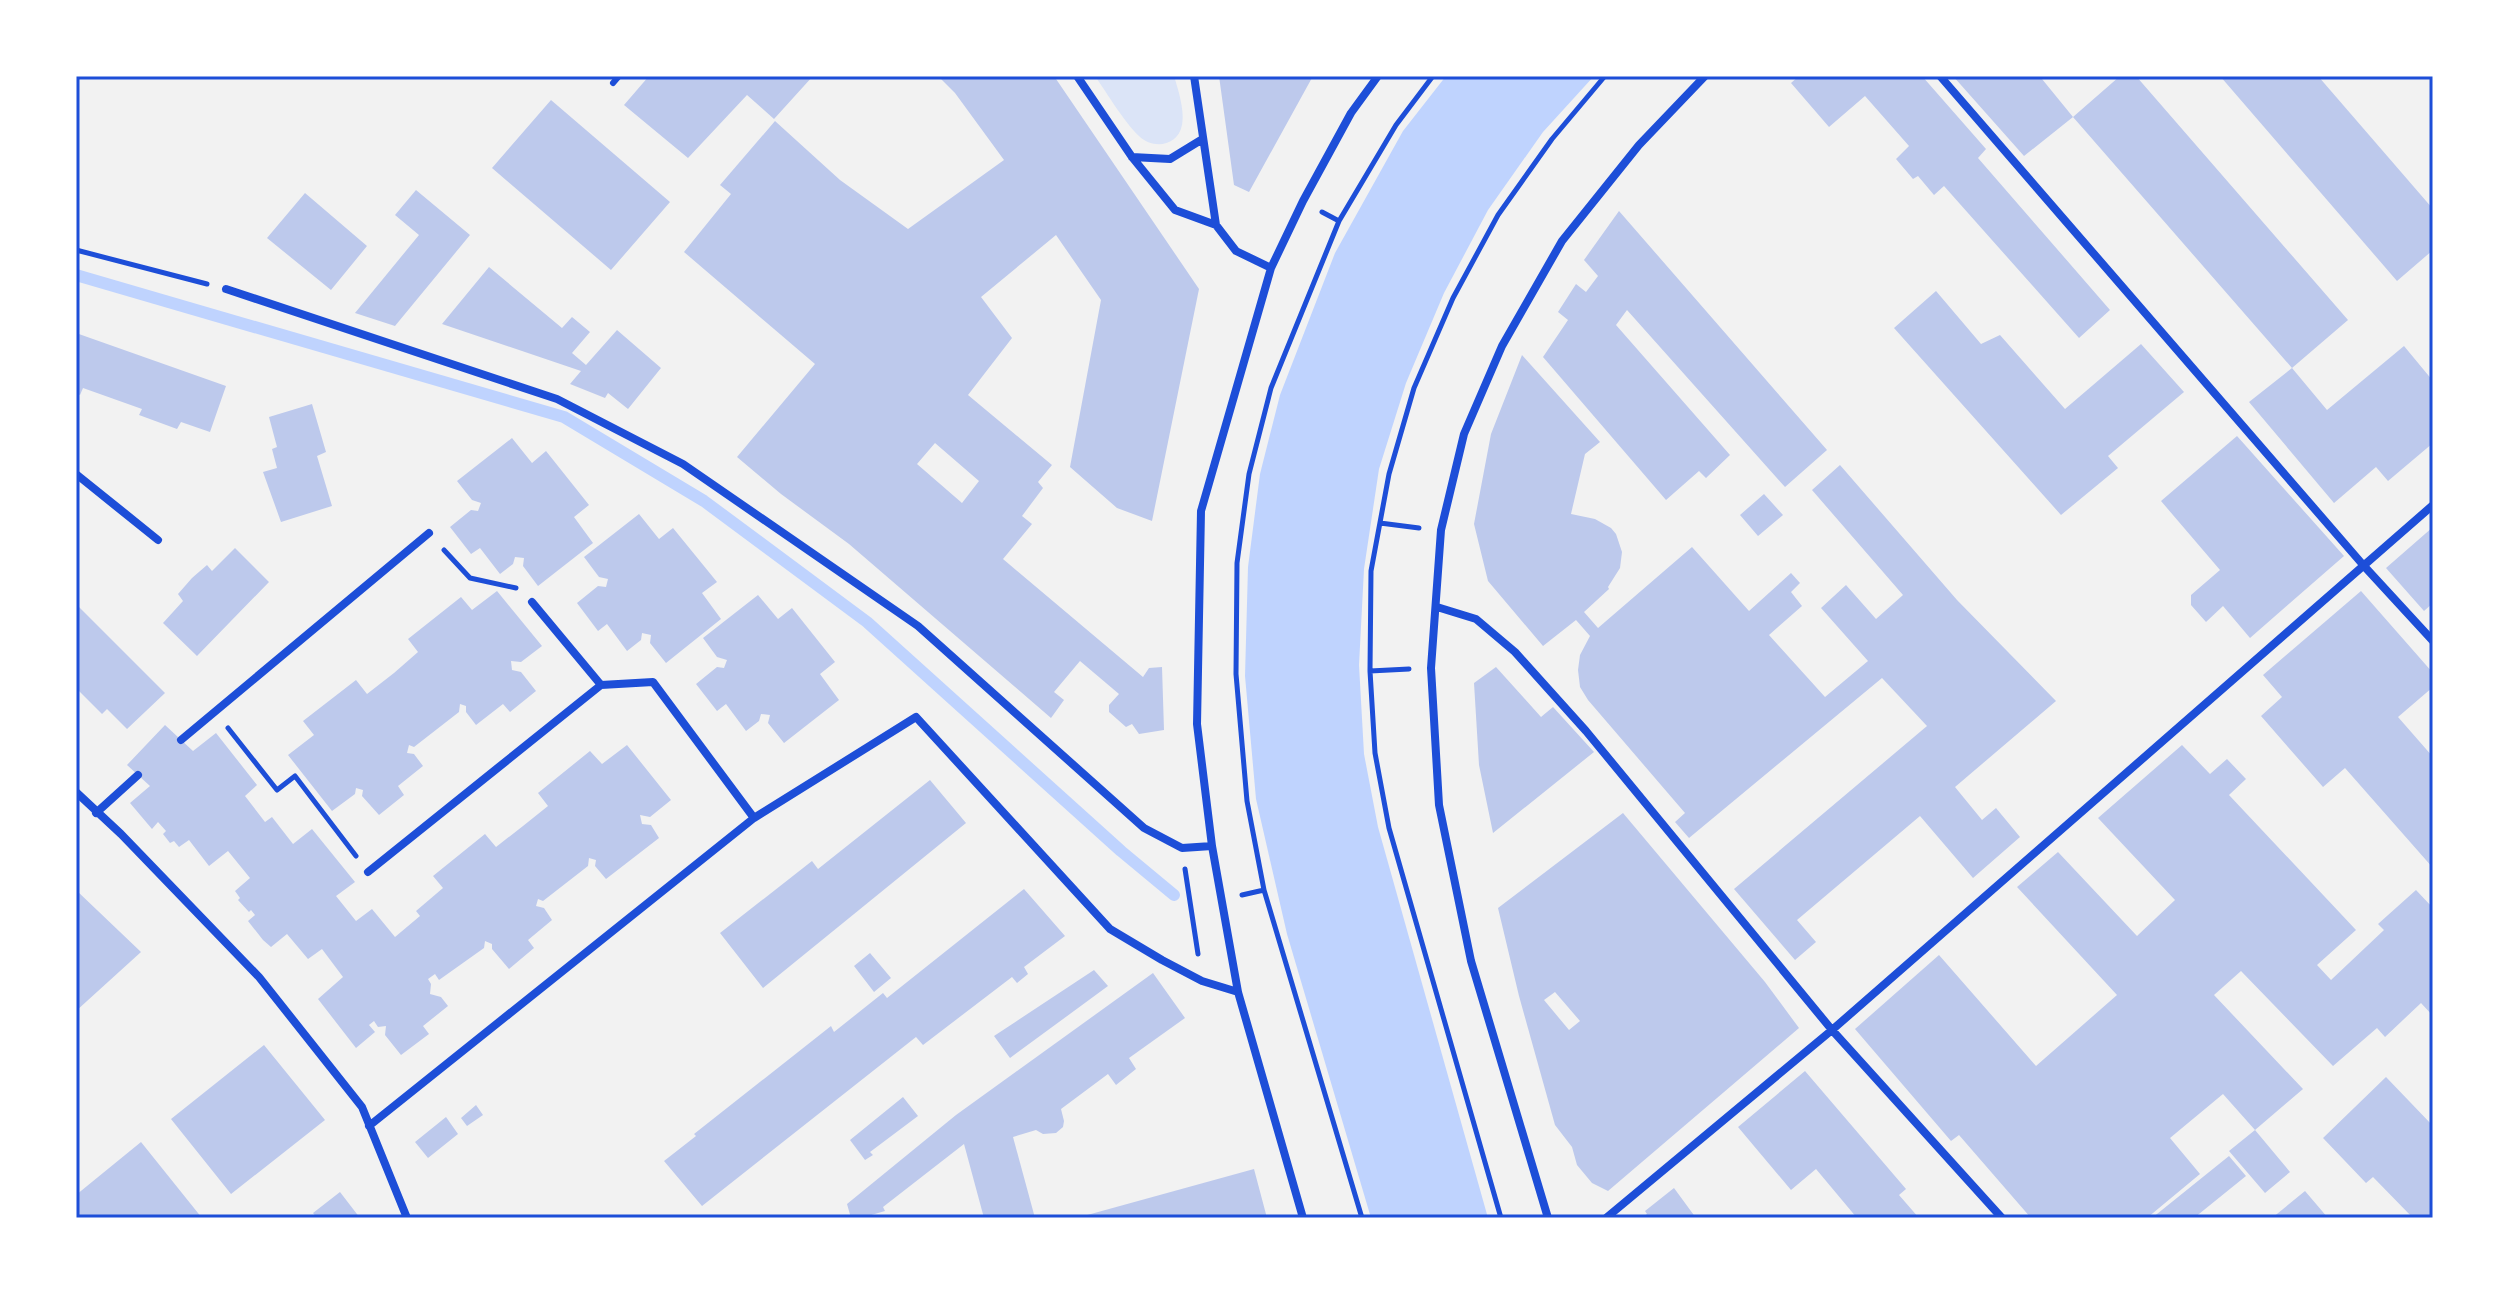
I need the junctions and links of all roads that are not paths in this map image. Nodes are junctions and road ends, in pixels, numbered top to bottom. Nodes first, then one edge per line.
1 (619, 76) edge
2 (1077, 76) edge
3 (1194, 76) edge
4 (1378, 76) edge
5 (1705, 76) edge
6 (1940, 76) edge
7 (613, 83) dead end
8 (1201, 140) junction
9 (1132, 157) junction
10 (1216, 225) junction
11 (1271, 268) junction
12 (226, 289) road end
13 (76, 474) edge
14 (2433, 505) edge
15 (429, 533) road end
16 (158, 540) dead end
17 (2364, 566) junction
18 (532, 602) road end
19 (1437, 607) junction
20 (2433, 641) edge
21 (601, 685) junction
22 (181, 740) dead end
23 (138, 775) dead end
24 (76, 792) edge
25 (96, 813) junction
26 (754, 818) junction
27 (1212, 846) junction
28 (368, 872) road end
29 (1238, 992) junction
30 (1832, 1030) junction
31 (369, 1126) junction
32 (407, 1218) edge
33 (1303, 1218) edge
34 (1548, 1218) edge
35 (1606, 1218) edge
36 (2002, 1218) edge

1 - 7 lane
2 - 9 street
3 - 8 street
4 - 11 street
5 - 19 street
6 - 17 street
8 - 9 street
8 - 10 street
9 - 10 street
10 - 11 street
11 - 27 street
12 - 27 street
13 - 16 street
14 - 17 street
15 - 22 street
17 - 20 street
17 - 30 street
18 - 21 street
19 - 30 street
19 - 34 street
21 - 26 street
21 - 28 street
23 - 25 street
24 - 25 street
25 - 31 street
26 - 29 street
26 - 31 street
27 - 29 street
29 - 33 street
30 - 35 street
30 - 36 street
31 - 32 street

